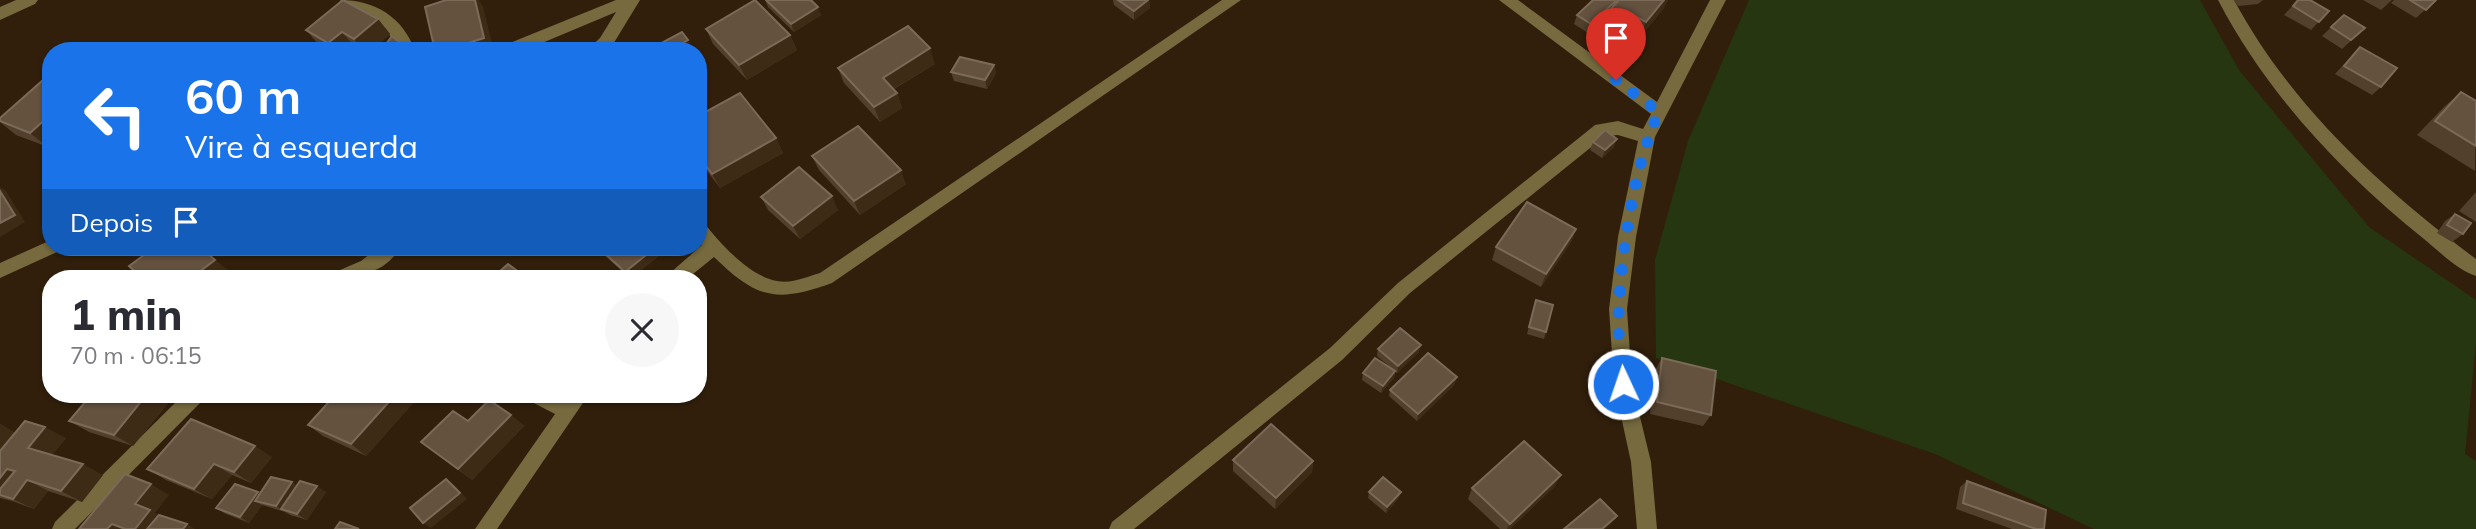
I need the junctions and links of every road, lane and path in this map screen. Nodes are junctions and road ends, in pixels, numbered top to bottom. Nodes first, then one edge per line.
1 (30, 0) edge
2 (348, 0) edge
3 (631, 0) edge
4 (1233, 0) edge
5 (1507, 0) edge
6 (1718, 0) edge
7 (2226, 0) edge
8 (0, 14) edge
9 (405, 42) edge
10 (528, 42) edge
11 (606, 42) edge
12 (1659, 112) junction
13 (1647, 137) junction
14 (707, 239) edge
15 (713, 247) junction
16 (42, 251) edge
17 (707, 252) edge
18 (379, 256) edge
19 (702, 256) edge
20 (2476, 269) edge
21 (356, 270) edge
22 (686, 270) edge
23 (0, 271) edge
24 (187, 403) edge
25 (551, 403) edge
26 (573, 403) edge
27 (566, 411) junction
28 (62, 529) edge
29 (485, 529) edge
30 (1119, 529) edge
31 (1647, 529) edge

1 - 8 street
2 - 9 street
3 - 10 street
3 - 11 street
4 - 15 street
5 - 12 street
6 - 12 street
7 - 20 street
12 - 13 street
13 - 30 street
13 - 31 street
14 - 15 street
15 - 17 street
16 - 23 street
18 - 21 street
19 - 22 street
24 - 28 street
25 - 27 street
26 - 27 street
27 - 29 street

